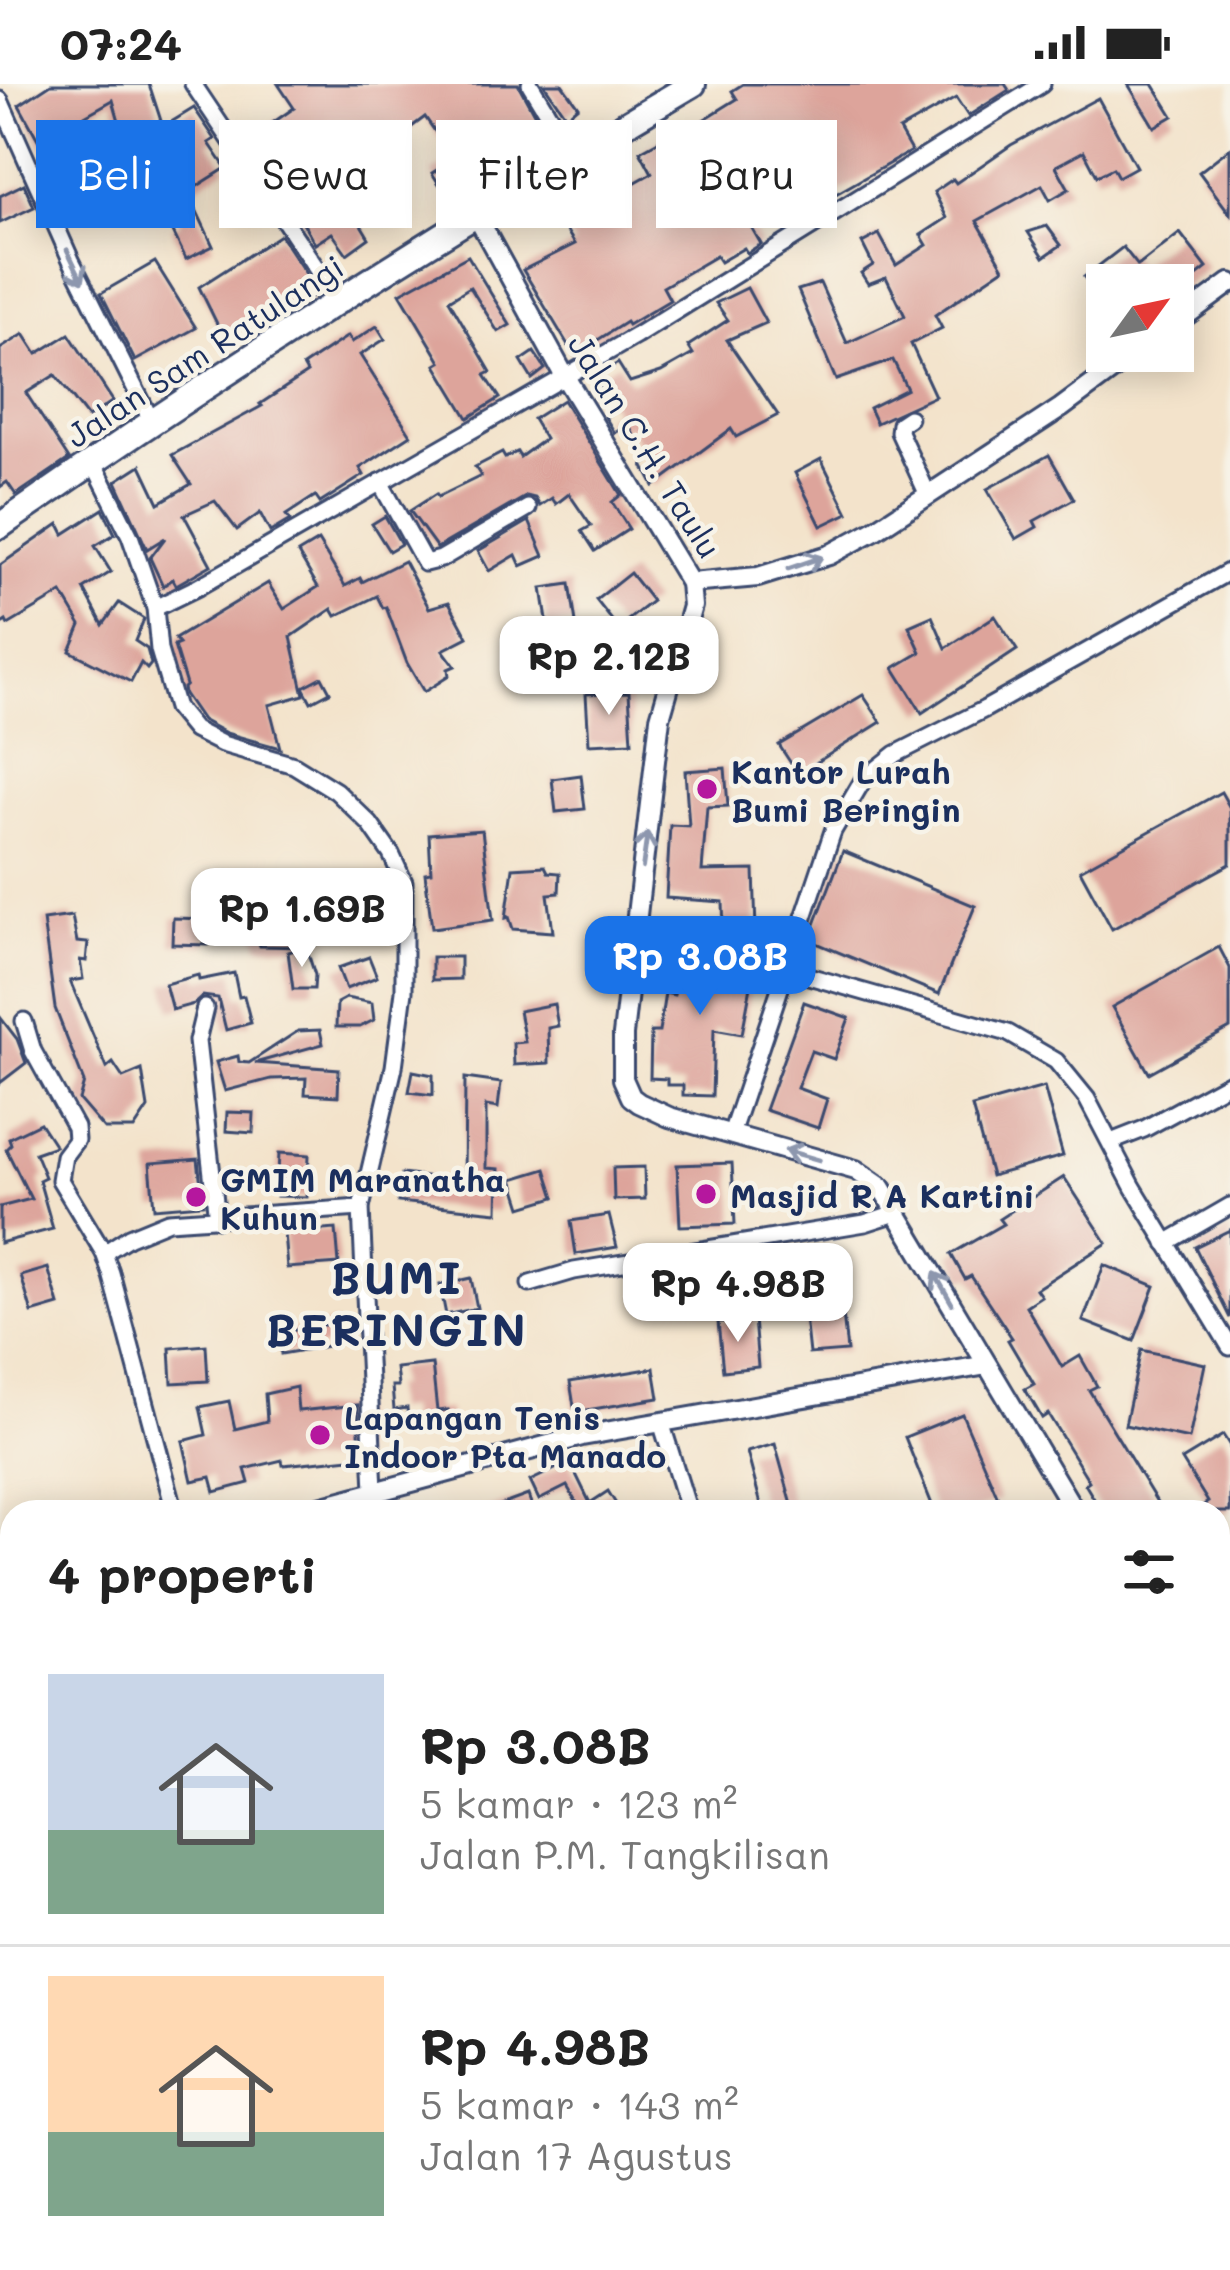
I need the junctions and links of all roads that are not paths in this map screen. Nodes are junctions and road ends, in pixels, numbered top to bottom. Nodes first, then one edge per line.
1 (193, 84) edge
2 (530, 84) edge
3 (693, 84) edge
4 (1042, 84) edge
5 (0, 100) edge
6 (552, 120) edge
7 (632, 120) edge
8 (5, 123) edge
9 (452, 228) edge
10 (483, 228) edge
11 (1230, 283) edge
12 (339, 302) junction
13 (1194, 310) edge
14 (1109, 372) edge
15 (566, 377) junction
16 (909, 418) dead end
17 (152, 422) junction
18 (93, 462) junction
19 (380, 482) junction
20 (928, 495) junction
21 (529, 508) dead end
22 (0, 526) edge
23 (1230, 571) edge
24 (690, 583) junction
25 (155, 608) junction
26 (784, 969) junction
27 (205, 1008) dead end
28 (24, 1021) dead end
29 (1230, 1082) edge
30 (731, 1134) junction
31 (1111, 1142) junction
32 (1230, 1205) edge
33 (361, 1208) junction
34 (899, 1212) junction
35 (217, 1219) junction
36 (1166, 1243) junction
37 (104, 1253) junction
38 (530, 1284) dead end
39 (1230, 1347) edge
40 (987, 1365) junction
41 (661, 1422) junction
42 (172, 1500) edge
43 (375, 1500) edge
44 (381, 1500) edge
45 (684, 1500) edge
46 (1068, 1500) edge

1 - 12 street
2 - 6 street
3 - 7 main road, Jalan Sam Ratulangi
4 - 15 street
5 - 8 street
8 -> 17 street
9 - 12 main road, Jalan Sam Ratulangi
10 - 15 street, Jalan C.H. Taulu
11 - 13 street
12 - 17 main road, Jalan Sam Ratulangi
14 - 20 street, Jalan C.H. Taulu
15 - 19 street
15 - 24 street, Jalan C.H. Taulu
16 - 20 street
17 - 18 main road, Jalan Sam Ratulangi
18 - 22 main road, Jalan Sam Ratulangi
18 - 25 street
19 - 21 street
19 - 25 street
24 -> 20 street, Jalan C.H. Taulu
23 - 26 street
30 -> 24 street
25 - 33 street
26 - 30 street
26 - 31 street
27 - 35 street
28 - 37 street
29 - 31 street
34 -> 30 street
31 - 36 street
32 - 36 street
33 - 35 street
33 - 43 street
34 - 38 street
40 -> 34 street
35 - 37 street
36 - 39 street
37 - 42 street
40 - 41 street
40 - 46 street
41 - 44 street
41 - 45 street

